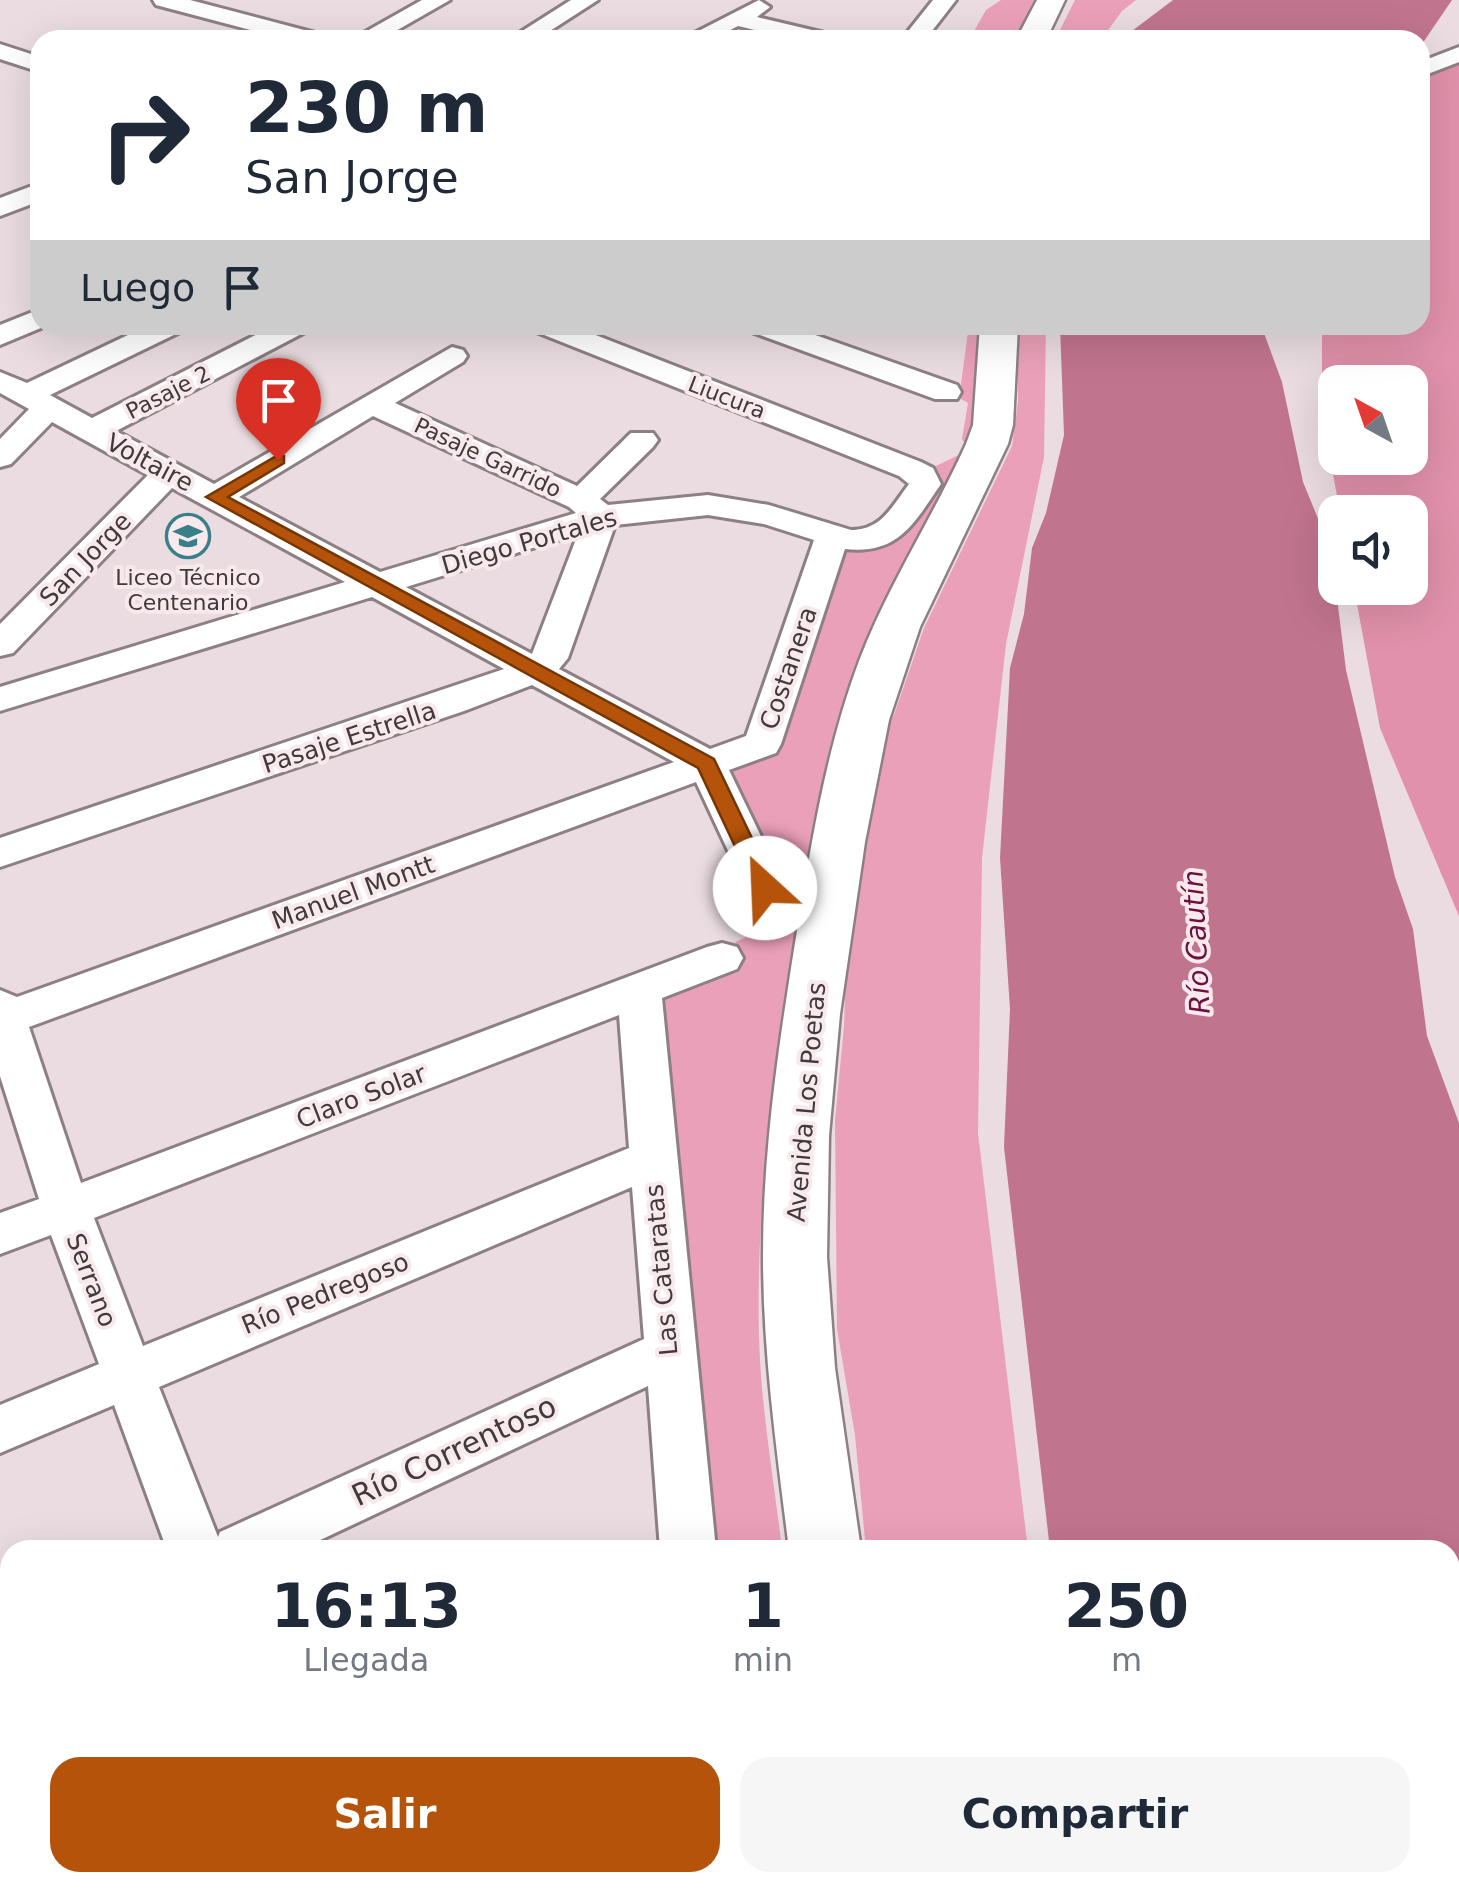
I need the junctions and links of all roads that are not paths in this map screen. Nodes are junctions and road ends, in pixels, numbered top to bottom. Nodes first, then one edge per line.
1 (164, 0) edge
2 (439, 0) edge
3 (587, 0) edge
4 (771, 0) edge
5 (944, 0) edge
6 (1051, 0) edge
7 (736, 19) junction
8 (277, 30) edge
9 (382, 30) edge
10 (537, 30) edge
11 (713, 30) edge
12 (783, 30) edge
13 (921, 30) edge
14 (1036, 30) edge
15 (0, 51) edge
16 (1459, 54) edge
17 (30, 62) edge
18 (1430, 66) edge
19 (0, 180) edge
20 (30, 190) edge
21 (30, 195) edge
22 (0, 208) edge
23 (30, 322) edge
24 (151, 335) edge
25 (277, 335) edge
26 (570, 335) edge
27 (786, 335) edge
28 (998, 335) edge
29 (0, 336) edge
30 (452, 356) dead end
31 (946, 392) dead end
32 (25, 394) edge
33 (372, 404) junction
34 (92, 430) junction
35 (642, 440) dead end
36 (0, 457) edge
37 (910, 468) joint
38 (169, 472) junction
39 (215, 497) junction
40 (591, 508) junction
41 (833, 535) junction
42 (378, 586) junction
43 (0, 645) edge
44 (534, 671) junction
45 (0, 699) edge
46 (707, 764) junction
47 (0, 853) edge
48 (765, 888) dead end
49 (722, 958) dead end
50 (639, 990) junction
51 (2, 1014) edge
52 (652, 1159) junction
53 (66, 1209) junction
54 (0, 1234) edge
55 (668, 1352) junction
56 (128, 1374) junction
57 (0, 1428) edge
58 (191, 1540) edge
59 (262, 1540) edge
60 (687, 1540) edge
61 (824, 1540) edge

1 - 8 street
2 - 9 street
3 - 10 street
4 - 7 street
5 - 13 street
6 - 14 main road
7 - 11 street
7 - 12 street
15 - 17 street
16 - 18 street
19 - 20 street
21 - 22 street
23 - 29 street
24 - 32 street
25 - 34 street, Pasaje 2
26 - 37 street, Liucura
27 - 31 street
28 - 61 main road, Avenida Los Poetas
30 - 33 street
32 - 34 street, Voltaire
32 - 36 street
33 - 39 street
33 - 40 street, Pasaje Garrido
34 - 38 street, Voltaire
35 - 40 street, Diego Portales
37 - 41 street, Diego Portales
38 - 39 street, Voltaire
38 - 43 street, San Jorge
39 - 42 street, Voltaire
40 - 41 street, Diego Portales
40 - 42 street, Diego Portales
40 - 44 street
41 - 46 street, Costanera
42 - 44 street, Voltaire
42 - 45 street, Diego Portales
44 - 46 street, Voltaire
44 - 47 street, Pasaje Estrella
46 - 48 street
46 - 51 street, Manuel Montt
49 - 50 street, Claro Solar
50 - 52 street, Las Cataratas
50 - 53 street, Claro Solar
51 - 53 street, Serrano
52 - 55 street, Las Cataratas
52 - 56 street, Río Pedregoso
53 - 54 street, Claro Solar
53 - 56 street, Serrano
55 - 59 street, Río Correntoso
55 - 60 street, Las Cataratas
56 - 57 street, Río Pedregoso
56 - 58 street, Serrano

